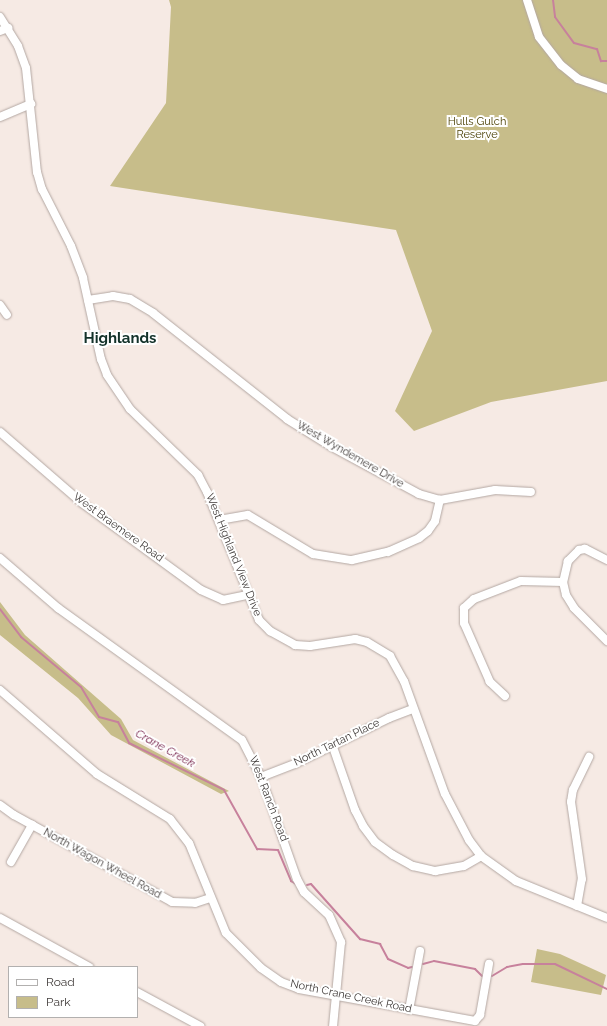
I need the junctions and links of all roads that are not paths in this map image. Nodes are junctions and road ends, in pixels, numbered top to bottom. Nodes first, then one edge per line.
1 (527, 0) edge
2 (0, 17) edge
3 (4, 30) edge
4 (607, 89) edge
5 (31, 104) junction
6 (0, 117) edge
7 (88, 300) junction
8 (0, 304) edge
9 (7, 315) dead end
10 (0, 432) edge
11 (531, 492) dead end
12 (440, 500) junction
13 (219, 520) junction
14 (0, 558) edge
15 (607, 560) edge
16 (563, 582) junction
17 (247, 595) junction
18 (607, 641) edge
19 (0, 690) edge
20 (505, 696) dead end
21 (413, 709) junction
22 (333, 747) junction
23 (589, 757) dead end
24 (261, 777) junction
25 (0, 805) edge
26 (32, 825) junction
27 (481, 856) junction
28 (11, 862) dead end
29 (210, 898) junction
30 (577, 906) junction
31 (0, 918) edge
32 (607, 918) edge
33 (420, 951) dead end
34 (489, 964) dead end
35 (87, 966) edge
36 (138, 993) edge
37 (336, 996) junction
38 (409, 1010) junction
39 (200, 1026) edge
40 (334, 1026) edge

1 - 4 street
2 - 3 street, West Highland View Drive
3 - 5 street, West Highland View Drive
5 - 6 street
5 - 7 street, West Highland View Drive
7 - 12 street, West Wyndemere Drive
7 - 13 street, West Highland View Drive
8 - 9 street
10 - 17 street, West Braemere Road
11 - 12 street, West Wyndemere Drive
12 - 13 street
13 - 17 street, West Highland View Drive
14 - 24 street, West Ranch Road
15 - 16 street
16 - 18 street
16 - 20 street
17 - 21 street, West Highland View Drive
19 - 29 street, North Crane Creek Road
21 - 22 street, North Tartan Place
21 - 27 street, West Highland View Drive
22 - 24 street, North Tartan Place
22 - 27 street
23 - 30 street
24 - 37 street, West Ranch Road
25 - 26 street, North Wagon Wheel Road
26 - 28 street
26 - 29 street, North Wagon Wheel Road
27 - 30 street, West Highland View Drive
29 - 37 street, North Crane Creek Road
30 - 32 street, West Highland View Drive
31 - 35 street
33 - 38 street
34 - 38 street, North Crane Creek Road
36 - 39 street
37 - 38 street, North Crane Creek Road
37 - 40 street, West Ranch Road

